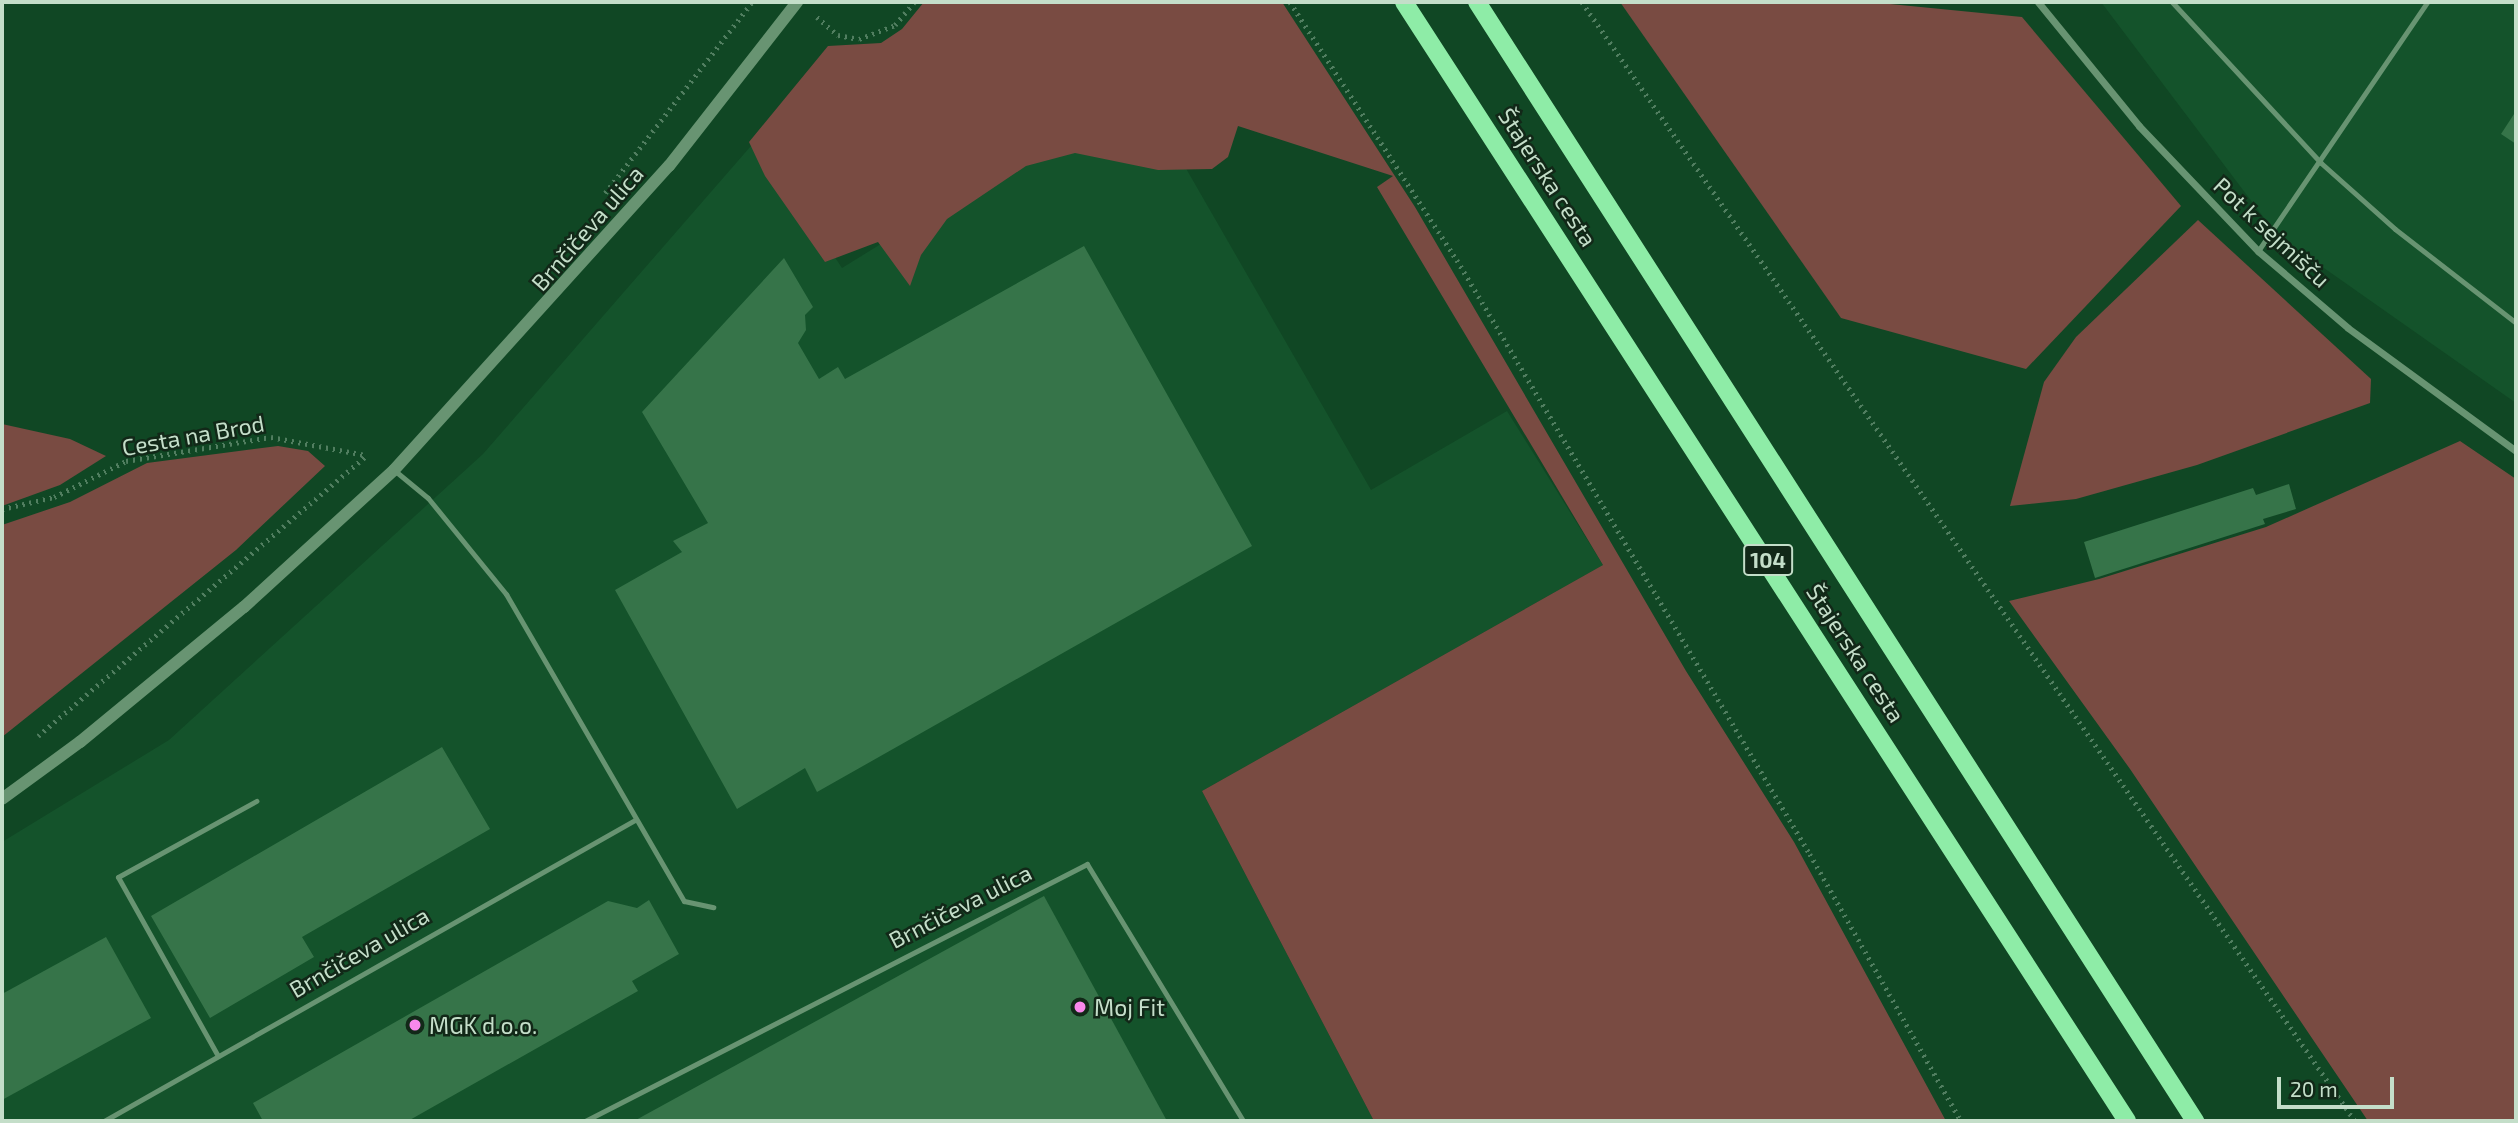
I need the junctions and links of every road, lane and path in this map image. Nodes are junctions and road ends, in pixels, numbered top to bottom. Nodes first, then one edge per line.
1 (752, 2) edge
2 (797, 2) edge
3 (914, 2) edge
4 (1290, 2) edge
5 (1404, 2) edge
6 (1477, 2) edge
7 (1582, 2) edge
8 (2038, 2) edge
9 (2172, 2) edge
10 (2427, 2) edge
11 (810, 10) dead end
12 (2321, 163) junction
13 (599, 201) dead end
14 (2258, 251) junction
15 (2516, 323) edge
16 (375, 448) dead end
17 (2516, 451) edge
18 (366, 456) junction
19 (394, 470) junction
20 (2, 509) edge
21 (33, 740) dead end
22 (2, 799) edge
23 (256, 801) dead end
24 (635, 820) junction
25 (713, 907) dead end
26 (218, 1056) junction
27 (104, 1121) edge
28 (585, 1121) edge
29 (1244, 1121) edge
30 (1961, 1121) edge
31 (2127, 1121) edge
32 (2195, 1121) edge
33 (2355, 1121) edge

1 - 13 path
2 - 19 street, Brnčičeva ulica
3 - 11 path
4 - 30 path
5 - 31 main road, Štajerska cesta / 104
6 - 32 main road, Štajerska cesta / 104
7 - 33 path
8 - 14 street, Pot k sejmišču
9 - 12 lane
10 - 12 lane
12 - 14 lane
12 - 15 lane
14 - 17 street, Pot k sejmišču
16 - 18 path
18 - 19 path, Cesta na Brod
18 - 20 path, Cesta na Brod
18 - 21 path
19 - 22 street, Brnčičeva ulica
19 - 24 lane
23 - 26 lane
24 - 25 lane
24 - 26 lane, Brnčičeva ulica
26 - 27 lane, Brnčičeva ulica
28 - 29 lane, Brnčičeva ulica

